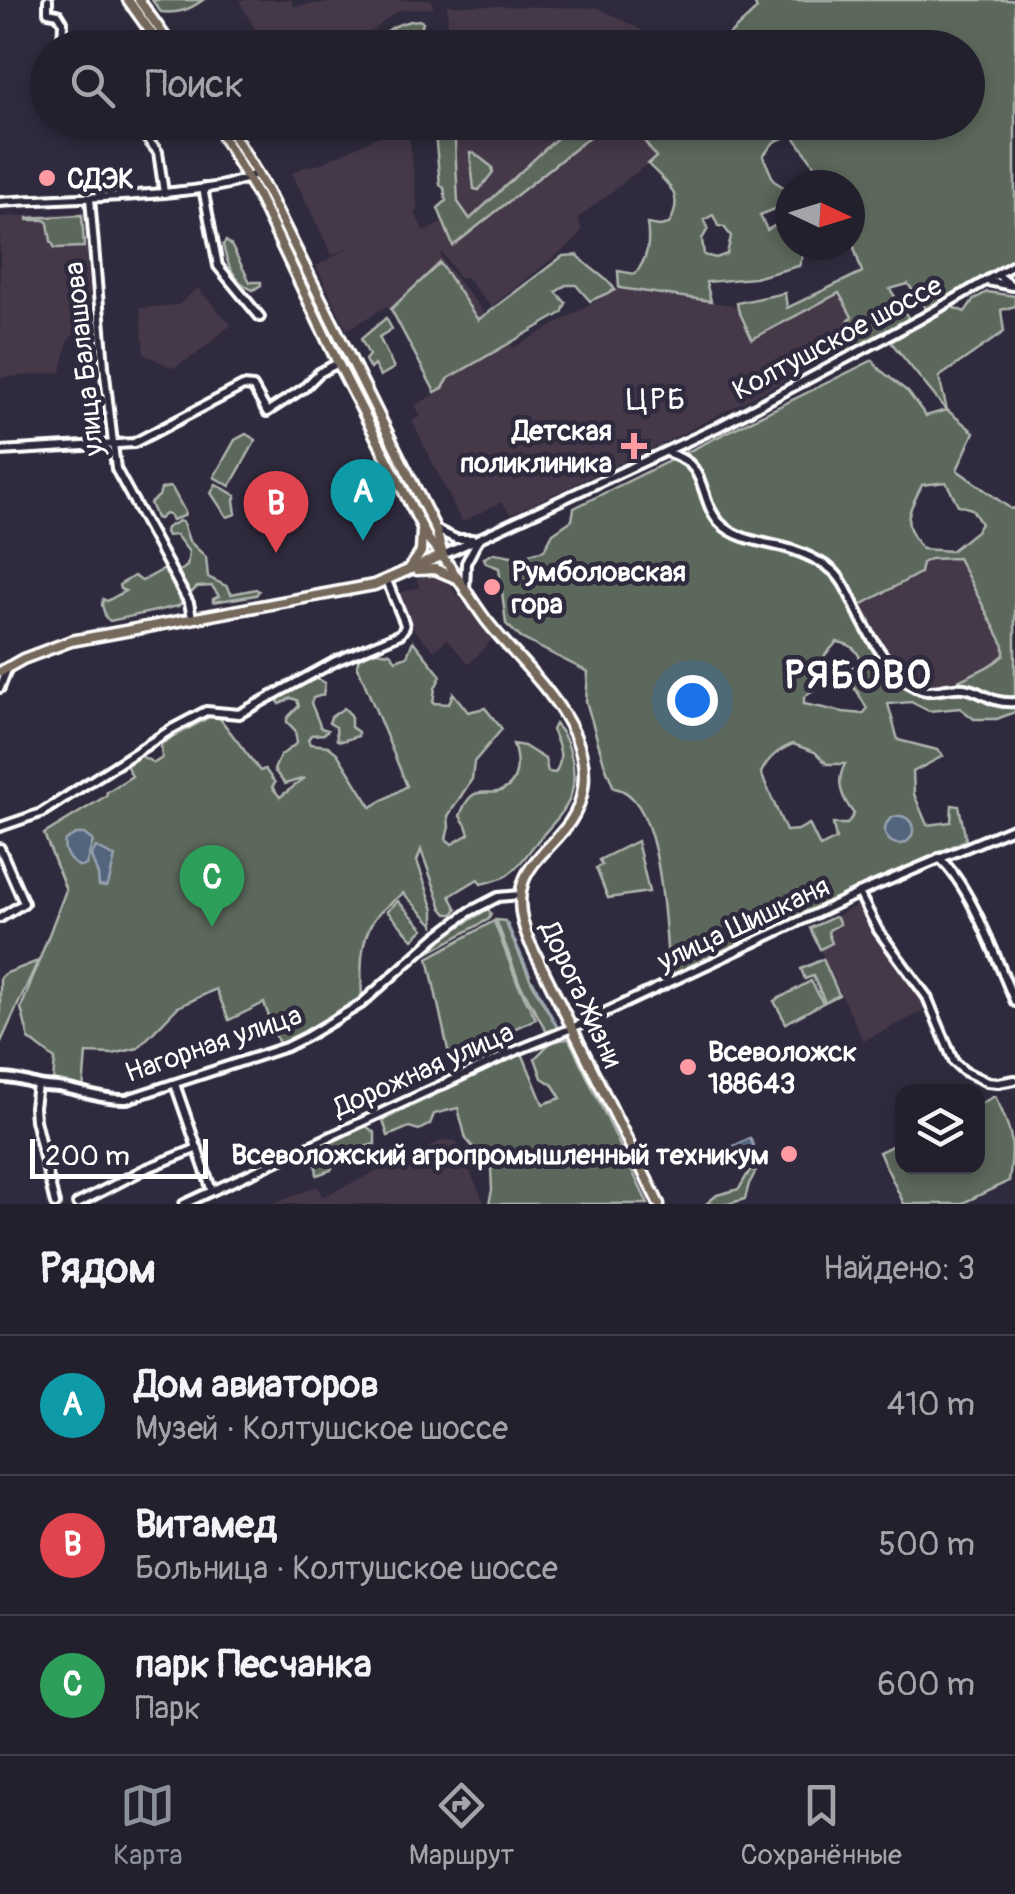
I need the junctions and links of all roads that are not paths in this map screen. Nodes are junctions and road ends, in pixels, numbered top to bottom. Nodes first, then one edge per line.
1 (48, 0) edge
2 (128, 0) edge
3 (139, 0) edge
4 (63, 30) edge
5 (149, 30) edge
6 (160, 30) edge
7 (147, 140) edge
8 (225, 140) edge
9 (237, 140) edge
10 (257, 172) junction
11 (247, 178) junction
12 (203, 188) junction
13 (164, 193) junction
14 (90, 198) junction
15 (0, 202) edge
16 (1015, 264) edge
17 (998, 275) junction
18 (987, 281) junction
19 (1014, 287) edge
20 (260, 316) dead end
21 (338, 363) junction
22 (113, 445) junction
23 (0, 451) edge
24 (667, 452) junction
25 (422, 530) junction
26 (436, 530) junction
27 (479, 538) junction
28 (443, 555) junction
29 (408, 572) junction
30 (458, 579) junction
31 (387, 581) junction
32 (466, 591) junction
33 (192, 618) junction
34 (4, 669) edge
35 (0, 688) edge
36 (1015, 702) edge
37 (0, 827) edge
38 (1015, 827) edge
39 (0, 848) edge
40 (939, 858) junction
41 (859, 894) junction
42 (520, 895) junction
43 (0, 918) edge
44 (1015, 1002) edge
45 (572, 1028) junction
46 (0, 1078) edge
47 (1015, 1080) edge
48 (175, 1084) junction
49 (38, 1085) junction
50 (198, 1148) junction
51 (212, 1190) junction
52 (54, 1204) edge
53 (77, 1204) edge
54 (184, 1204) edge
55 (659, 1204) edge

1 - 4 street
2 - 5 main road
3 - 6 main road
7 - 13 street
8 - 11 main road, Дорога Жизни
9 - 10 main road, Дорога Жизни
10 - 11 street
10 - 26 main road, Дорога Жизни
11 - 12 street
11 - 21 main road, Дорога Жизни
12 - 13 street
12 - 20 street
13 - 14 street
14 - 15 street
14 - 22 street, улица Балашова
16 - 17 street, Колтушское шоссе
17 - 18 street, Колтушское шоссе
17 - 19 street
18 - 19 street
18 - 24 street, Колтушское шоссе
21 - 22 street
21 - 25 main road, Дорога Жизни
22 - 23 street
22 - 33 street, улица Балашова
24 - 27 street, Колтушское шоссе
24 - 36 street
25 - 28 main road, Дорога Жизни
25 - 29 main road
26 - 27 street
26 - 28 main road, Дорога Жизни
27 - 28 street, Колтушское шоссе
27 - 32 street
28 - 29 main road, Колтушское шоссе
28 - 30 main road, Дорога Жизни
29 - 30 main road
29 - 31 main road, Колтушское шоссе
30 - 32 main road, Дорога Жизни
31 - 33 main road, Колтушское шоссе
31 - 37 street
32 - 42 main road, Дорога Жизни
33 - 34 main road, Колтушское шоссе
34 - 35 street
38 - 40 street
39 - 43 street
40 - 41 street
40 - 44 street
41 - 45 street, улица Шишканя
41 - 47 street, улица Шишканя
42 - 45 main road, Дорога Жизни
42 - 48 street, Нагорная улица
45 - 51 street, Дорожная улица
45 - 55 main road, Дорога Жизни
46 - 49 street, Нагорная улица
48 - 49 street, Нагорная улица
48 - 50 street
49 - 52 street
50 - 51 street
50 - 53 street
51 - 54 street, Дорожная улица

